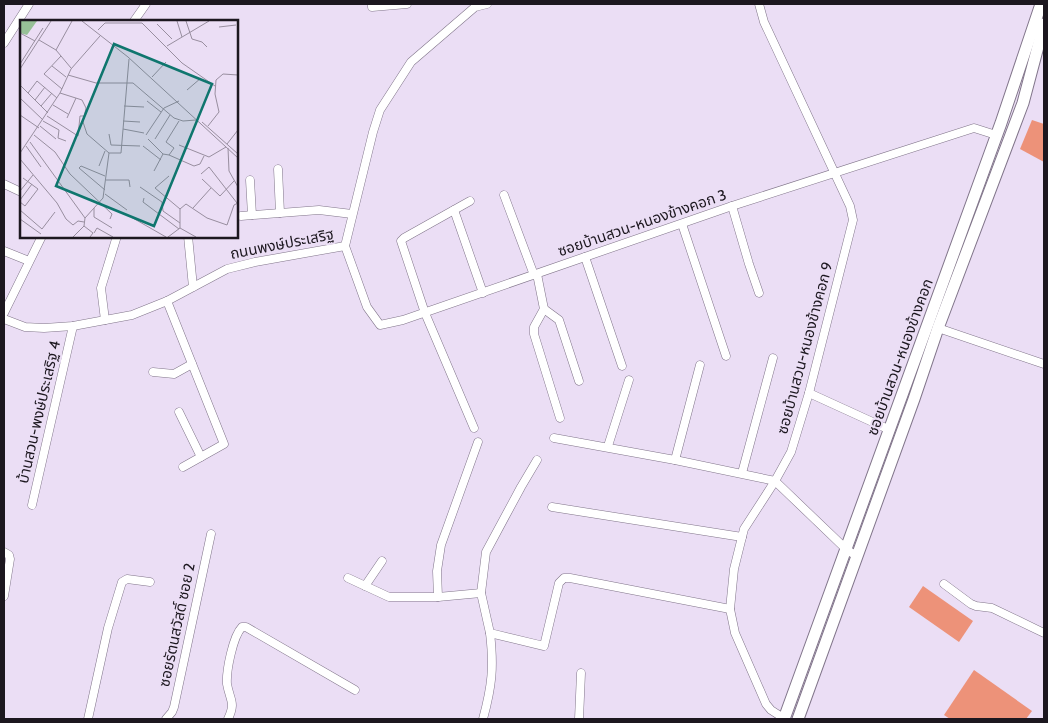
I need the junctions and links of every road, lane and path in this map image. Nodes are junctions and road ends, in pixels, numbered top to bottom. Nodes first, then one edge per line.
1 (29, 4) edge
2 (146, 4) edge
3 (407, 4) edge
4 (487, 4) edge
5 (759, 4) edge
6 (1040, 4) edge
7 (372, 5) edge
8 (135, 20) edge
9 (1044, 24) edge
10 (1044, 32) edge
11 (4, 43) edge
12 (1040, 44) junction
13 (996, 135) junction
14 (278, 169) dead end
15 (835, 172) junction
16 (250, 180) dead end
17 (4, 184) edge
18 (20, 192) edge
19 (504, 195) dead end
20 (470, 202) dead end
21 (732, 206) junction
22 (454, 210) junction
23 (280, 213) junction
24 (352, 214) junction
25 (252, 215) junction
26 (241, 216) dead end
27 (682, 224) junction
28 (41, 238) edge
29 (116, 238) edge
30 (188, 238) edge
31 (345, 246) junction
32 (4, 251) edge
33 (585, 257) junction
34 (30, 261) junction
35 (535, 274) junction
36 (192, 287) junction
37 (483, 293) junction
38 (759, 294) dead end
39 (167, 300) junction
40 (544, 309) junction
41 (4, 313) edge
42 (426, 313) junction
43 (4, 319) edge
44 (105, 320) junction
45 (73, 326) junction
46 (938, 328) junction
47 (726, 356) dead end
48 (773, 358) dead end
49 (192, 364) junction
50 (1044, 364) edge
51 (700, 365) dead end
52 (622, 366) dead end
53 (152, 372) dead end
54 (629, 380) dead end
55 (579, 381) dead end
56 (809, 393) junction
57 (179, 412) dead end
58 (560, 418) dead end
59 (474, 428) dead end
60 (890, 430) junction
61 (554, 438) dead end
62 (478, 442) dead end
63 (608, 446) junction
64 (201, 457) junction
65 (537, 460) dead end
66 (675, 460) junction
67 (183, 467) dead end
68 (742, 473) junction
69 (775, 481) junction
70 (32, 505) dead end
71 (552, 507) dead end
72 (211, 534) dead end
73 (742, 536) junction
74 (4, 552) edge
75 (852, 553) junction
76 (382, 561) dead end
77 (348, 578) dead end
78 (150, 582) dead end
79 (944, 584) dead end
80 (365, 586) junction
81 (482, 593) junction
82 (4, 596) edge
83 (438, 597) junction
84 (730, 609) junction
85 (490, 633) junction
86 (1044, 633) edge
87 (581, 673) dead end
88 (355, 690) dead end
89 (88, 719) edge
90 (166, 719) edge
91 (228, 719) edge
92 (483, 719) edge
93 (579, 719) edge
94 (784, 719) edge
95 (798, 719) edge

1 - 11 street
2 - 8 street
3 - 7 street
4 - 24 street, ถนนพงษ์ประเสริฐ
5 - 15 street, ซอยบ้านสวน-หนองข้างคอก 9
6 - 13 main road, ซอยบ้านสวน-หนองข้างคอก
9 - 12 main road, ซอยบ้านสวน-หนองข้างคอก
10 - 12 main road
12 - 46 main road, ซอยบ้านสวน-หนองข้างคอก
13 - 15 street, ซอยบ้านสวน-หนองข้างคอก 3
13 - 60 main road, ซอยบ้านสวน-หนองข้างคอก
14 - 23 street
15 - 21 street, ซอยบ้านสวน-หนองข้างคอก 3
15 - 56 street, ซอยบ้านสวน-หนองข้างคอก 9
16 - 25 street
17 - 18 street
19 - 35 street
20 - 22 street
21 - 27 street, ซอยบ้านสวน-หนองข้างคอก 3
21 - 38 street
22 - 37 street
22 - 42 street
23 - 24 street
23 - 25 street
24 - 31 street, ถนนพงษ์ประเสริฐ
25 - 26 street
27 - 33 street, ซอยบ้านสวน-หนองข้างคอก 3
27 - 47 street
28 - 34 street
29 - 44 street
30 - 36 street
31 - 36 street, ถนนพงษ์ประเสริฐ
31 - 42 street, ซอยบ้านสวน-หนองข้างคอก 3
32 - 34 street
33 - 35 street, ซอยบ้านสวน-หนองข้างคอก 3
33 - 52 street
34 - 41 street
35 - 37 street, ซอยบ้านสวน-หนองข้างคอก 3
35 - 40 street
36 - 39 street, ถนนพงษ์ประเสริฐ
37 - 42 street, ซอยบ้านสวน-หนองข้างคอก 3
39 - 44 street, ถนนพงษ์ประเสริฐ
39 - 49 street
40 - 55 street
40 - 58 street
42 - 59 street
43 - 45 street, ถนนพงษ์ประเสริฐ
44 - 45 street, ถนนพงษ์ประเสริฐ
45 - 70 street, บ้านสวน-พงษ์ประเสริฐ 4
46 - 50 street
46 - 75 main road, ซอยบ้านสวน-หนองข้างคอก
48 - 68 street
49 - 53 street
49 - 64 street
51 - 66 street
54 - 63 street
56 - 60 street
56 - 69 street, ซอยบ้านสวน-หนองข้างคอก 9
57 - 64 street
60 - 75 main road, ซอยบ้านสวน-หนองข้างคอก
61 - 63 street
62 - 83 street
63 - 66 street
64 - 67 street
65 - 81 street
66 - 68 street
68 - 69 street
69 - 73 street, ซอยบ้านสวน-หนองข้างคอก 9
69 - 75 street
71 - 73 street
72 - 90 street, ซอยรัตนสวัสดิ์ ซอย 2
73 - 84 street, ซอยบ้านสวน-หนองข้างคอก 9
74 - 82 street
75 - 94 main road, ซอยบ้านสวน-หนองข้างคอก
75 - 95 main road, ซอยบ้านสวน-หนองข้างคอก
76 - 80 street
77 - 80 street
78 - 89 street
79 - 86 street
80 - 83 street
81 - 83 street
81 - 85 street
84 - 85 street
84 - 94 street, ซอยบ้านสวน-หนองข้างคอก 9
85 - 92 street
87 - 93 street
88 - 91 street

